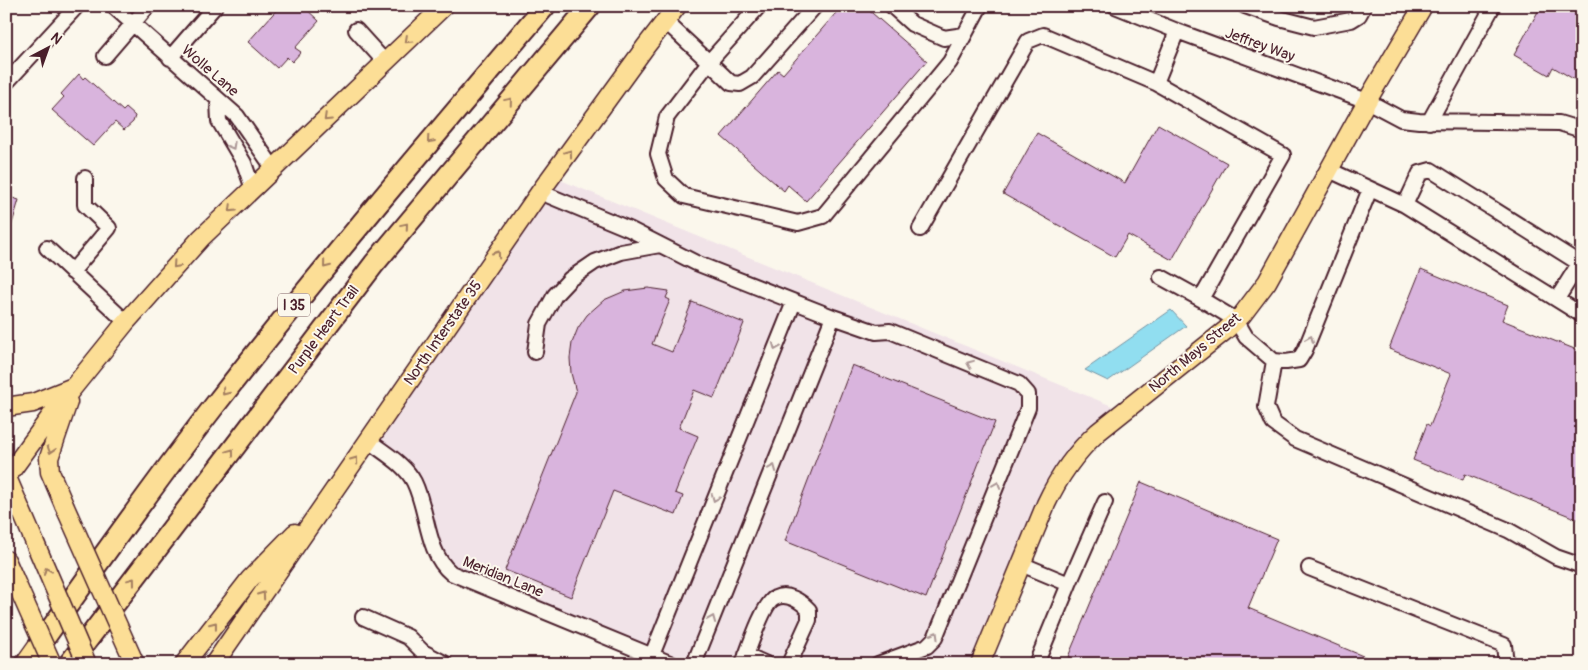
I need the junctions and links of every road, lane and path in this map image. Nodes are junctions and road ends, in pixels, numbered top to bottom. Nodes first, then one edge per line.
1 (77, 6) edge
2 (113, 6) edge
3 (148, 6) edge
4 (215, 6) edge
5 (444, 6) edge
6 (535, 6) edge
7 (545, 6) edge
8 (590, 6) edge
9 (677, 6) edge
10 (759, 6) edge
11 (815, 6) edge
12 (892, 6) edge
13 (980, 6) edge
14 (1115, 6) edge
15 (1245, 6) edge
16 (1364, 6) edge
17 (1423, 6) edge
18 (1493, 6) edge
19 (665, 21) junction
20 (133, 24) junction
21 (356, 30) dead end
22 (1177, 32) junction
23 (964, 35) junction
24 (105, 56) dead end
25 (170, 58) junction
26 (385, 62) junction
27 (709, 62) junction
28 (1156, 82) junction
29 (6, 83) edge
30 (218, 101) junction
31 (1367, 101) junction
32 (462, 103) junction
33 (1429, 122) junction
34 (1582, 130) edge
35 (274, 170) junction
36 (1329, 170) junction
37 (85, 178) dead end
38 (253, 189) junction
39 (1370, 190) junction
40 (540, 192) junction
41 (1405, 205) junction
42 (920, 229) dead end
43 (660, 245) junction
44 (47, 248) dead end
45 (1581, 261) edge
46 (72, 272) junction
47 (1161, 277) dead end
48 (1201, 299) junction
49 (1556, 299) junction
50 (794, 302) junction
51 (1582, 315) edge
52 (833, 317) junction
53 (1236, 320) junction
54 (126, 322) junction
55 (535, 352) dead end
56 (1274, 361) junction
57 (73, 387) junction
58 (6, 407) edge
59 (382, 422) junction
60 (368, 441) junction
61 (387, 455) junction
62 (7, 477) edge
63 (328, 500) junction
64 (1105, 502) dead end
65 (133, 514) junction
66 (1021, 564) junction
67 (1582, 566) edge
68 (10, 568) edge
69 (1309, 568) dead end
70 (1069, 584) junction
71 (362, 616) dead end
72 (652, 655) junction
73 (744, 660) edge
74 (70, 663) edge
75 (12, 664) edge
76 (26, 664) edge
77 (136, 664) edge
78 (184, 664) edge
79 (214, 664) edge
80 (446, 664) edge
81 (672, 664) edge
82 (694, 664) edge
83 (766, 664) edge
84 (789, 664) edge
85 (878, 664) edge
86 (980, 664) edge
87 (1036, 664) edge
88 (1506, 664) edge

1 - 29 street
2 - 20 street, Wolle Lane
3 - 20 street
4 - 25 street
5 -> 26 main road
6 - 32 highway
7 - 32 highway, I 35
74 -> 8 highway, Purple Heart Trail / I 35
9 - 19 main road, North Interstate 35
10 - 27 street
11 - 27 street
12 - 23 street
13 - 23 street
14 - 22 street, Jeffrey Way
15 - 16 street
17 - 31 main road, North Mays Street
18 - 33 street
19 - 27 street
40 -> 19 main road, North Interstate 35
20 - 24 street
20 - 25 street, Wolle Lane
21 - 26 street
22 - 28 street
22 - 31 street, Jeffrey Way
23 - 27 street
25 - 30 street, Wolle Lane
26 -> 35 main road
28 - 42 street
28 - 48 street
30 - 35 street, Wolle Lane
30 -> 38 street
31 - 33 street, Jeffrey Way
31 - 36 main road, North Mays Street
32 -> 65 highway, I 35
33 - 34 street, Jeffrey Way
35 - 38 main road
36 - 39 street
36 - 53 main road, North Mays Street
37 - 46 street
38 -> 54 main road
39 - 41 street
56 -> 39 street
40 - 43 street
59 -> 40 main road, North Interstate 35
41 - 45 street
41 - 49 street
43 - 50 street
43 - 55 street
44 - 46 street
45 - 49 street
46 - 54 street
47 - 48 street
48 - 53 street
49 - 51 street
50 - 52 street
50 -> 72 street
82 -> 52 street
85 -> 52 street
53 - 56 street
53 - 66 main road, North Mays Street
54 - 57 main road
56 - 67 street
57 - 58 main road
57 - 62 main road
57 -> 77 main road, bridge
59 - 60 main road, North Interstate 35
59 - 61 street
60 - 61 street, Meridian Lane
63 -> 60 main road, North Interstate 35
61 - 72 street, Meridian Lane
74 -> 62 main road, bridge
78 -> 63 main road
79 -> 63 main road, North Interstate 35
64 - 70 street
65 - 75 highway
65 - 76 highway, I 35
66 - 70 street
66 - 86 main road, North Mays Street
68 - 74 main road, bridge
69 - 88 street
70 - 87 street
71 - 80 street
72 - 81 street, Meridian Lane
73 - 83 street
73 - 84 street

